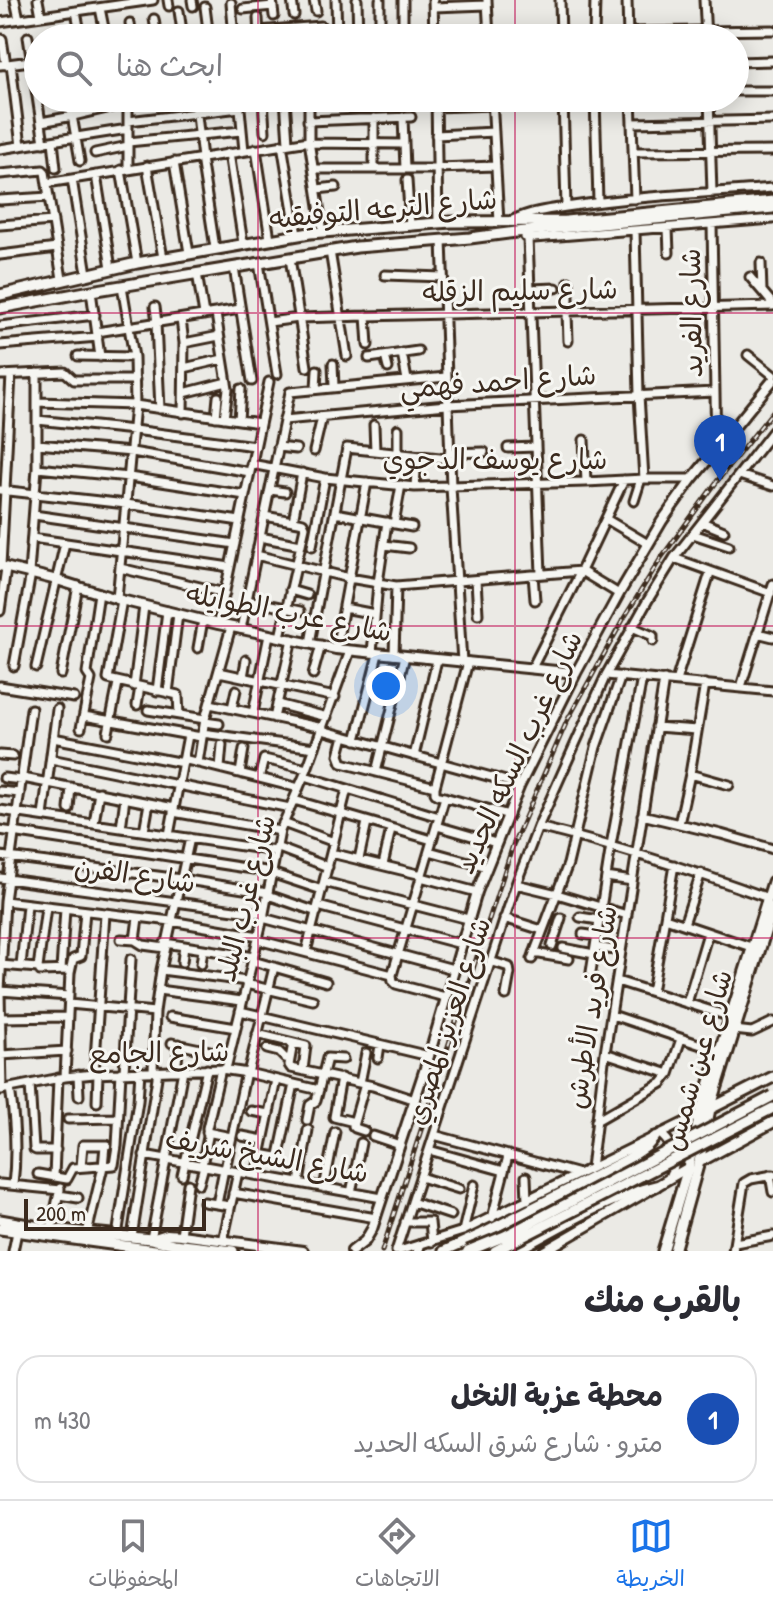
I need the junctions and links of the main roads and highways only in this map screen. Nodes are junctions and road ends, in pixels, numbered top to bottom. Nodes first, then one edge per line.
1 (773, 201) edge
2 (773, 208) edge
3 (355, 230) junction
4 (243, 243) junction
5 (357, 247) junction
6 (245, 265) junction
7 (0, 295) edge
8 (0, 308) edge
9 (773, 882) edge
10 (770, 902) edge
11 (756, 948) junction
12 (773, 1077) edge
13 (773, 1096) edge
14 (735, 1097) junction
15 (773, 1108) edge
16 (705, 1112) junction
17 (773, 1122) edge
18 (750, 1135) junction
19 (658, 1136) road end
20 (699, 1162) junction
21 (656, 1186) road end
22 (0, 1220) edge
23 (0, 1229) edge
24 (113, 1246) edge
25 (159, 1251) edge
26 (233, 1251) edge
27 (444, 1251) edge
28 (468, 1251) edge
29 (495, 1251) edge
30 (515, 1251) edge
31 (663, 1251) edge
32 (674, 1251) edge

1 - 3 main road, شارع الترعه التوفيقيه
2 - 5 main road, شارع الترعه التوفيقيه
3 - 4 main road, شارع الترعه التوفيقيه
3 - 5 main road
4 - 6 main road
4 - 7 main road, شارع الترعه التوفيقيه
5 - 6 main road, شارع الترعه التوفيقيه
6 - 8 main road, شارع الترعه التوفيقيه
9 - 10 main road, شارع عين شمس
10 - 11 main road, شارع عين شمس
11 - 16 main road, شارع عين شمس
11 - 16 main road, شارع عين شمس
12 - 14 main road
13 - 28 main road, bridge
14 - 16 main road
14 - 18 main road
15 - 29 main road, bridge
16 - 20 main road, شارع عين شمس
16 - 31 main road, شارع عين شمس
17 - 18 main road
18 - 20 main road
19 - 27 main road
20 - 32 main road, شارع عين شمس
21 - 30 main road
22 - 24 main road
23 - 24 main road
24 - 25 main road
24 - 26 main road

